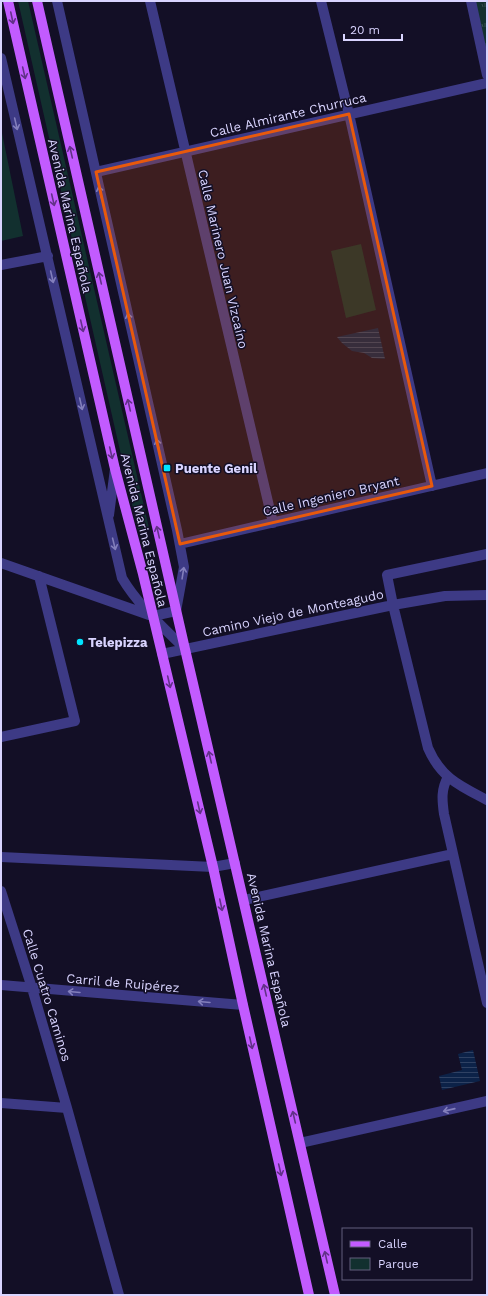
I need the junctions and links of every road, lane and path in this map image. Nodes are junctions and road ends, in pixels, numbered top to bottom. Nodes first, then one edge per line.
1 (8, 1) edge
2 (37, 1) edge
3 (57, 1) edge
4 (150, 1) edge
5 (321, 1) edge
6 (471, 1) edge
7 (1, 58) edge
8 (487, 75) edge
9 (487, 83) edge
10 (349, 114) junction
11 (184, 152) junction
12 (96, 172) junction
13 (48, 256) junction
14 (1, 265) edge
15 (115, 469) junction
16 (487, 473) edge
17 (432, 486) junction
18 (108, 522) junction
19 (273, 523) junction
20 (180, 544) junction
21 (487, 554) edge
22 (1, 563) edge
23 (39, 576) junction
24 (487, 595) edge
25 (393, 605) junction
26 (176, 611) junction
27 (153, 616) junction
28 (184, 649) junction
29 (162, 654) junction
30 (1, 737) edge
31 (448, 777) junction
32 (487, 800) edge
33 (453, 854) junction
34 (1, 857) edge
35 (235, 863) junction
36 (213, 867) junction
37 (1, 891) edge
38 (244, 900) junction
39 (1, 985) edge
40 (32, 988) junction
41 (487, 1003) edge
42 (243, 1005) junction
43 (487, 1101) edge
44 (1, 1103) edge
45 (67, 1108) junction
46 (300, 1143) junction
47 (119, 1295) edge
48 (309, 1295) edge
49 (335, 1295) edge

1 -> 15 main road, Avenida Marina Española
26 -> 2 main road, Avenida Marina Española
3 - 12 street, Avenida Marina Española
4 - 11 street, Calle Marinero Juan Vizcaíno
5 - 10 street
6 - 8 street
7 -> 13 street, Avenida Marina Española
9 - 10 street, Calle Almirante Churruca
10 - 11 street, Calle Almirante Churruca
10 - 17 street
11 - 12 street, Calle Almirante Churruca
11 - 19 street, Calle Marinero Juan Vizcaíno
20 -> 12 street, Avenida Marina Española
13 - 14 street
13 -> 18 street, Avenida Marina Española
15 - 18 street
15 - 27 main road, Avenida Marina Española
16 - 17 street, Calle Ingeniero Bryant
17 - 19 street, Calle Ingeniero Bryant
18 -> 27 street, Avenida Marina Española
19 - 20 street, Calle Ingeniero Bryant
26 -> 20 street, Avenida Marina Española
21 - 25 street
22 - 23 street
23 - 27 street
23 - 30 street
24 - 25 street
25 - 28 street, Camino Viejo de Monteagudo
25 - 31 street, Camino Viejo de Monteagudo
26 - 27 street
26 - 28 main road, Avenida Marina Española
27 - 28 street
27 - 29 main road
28 - 29 street, Camino Viejo de Monteagudo
35 -> 28 main road, Avenida Marina Española
29 -> 36 main road
31 - 32 street, Camino Viejo de Monteagudo
31 - 33 street
33 - 38 street
33 - 41 street
34 - 36 street
35 - 36 street
35 - 38 main road, Avenida Marina Española
36 -> 42 main road
37 - 40 street, Calle Cuatro Caminos
46 -> 38 main road, Avenida Marina Española
39 - 40 street, Carril de Ruipérez
42 -> 40 street, Carril de Ruipérez
40 - 45 street, Calle Cuatro Caminos
42 -> 48 main road
43 -> 46 street
44 - 45 street
45 - 47 street, Calle Cuatro Caminos
49 -> 46 main road, Avenida Marina Española

